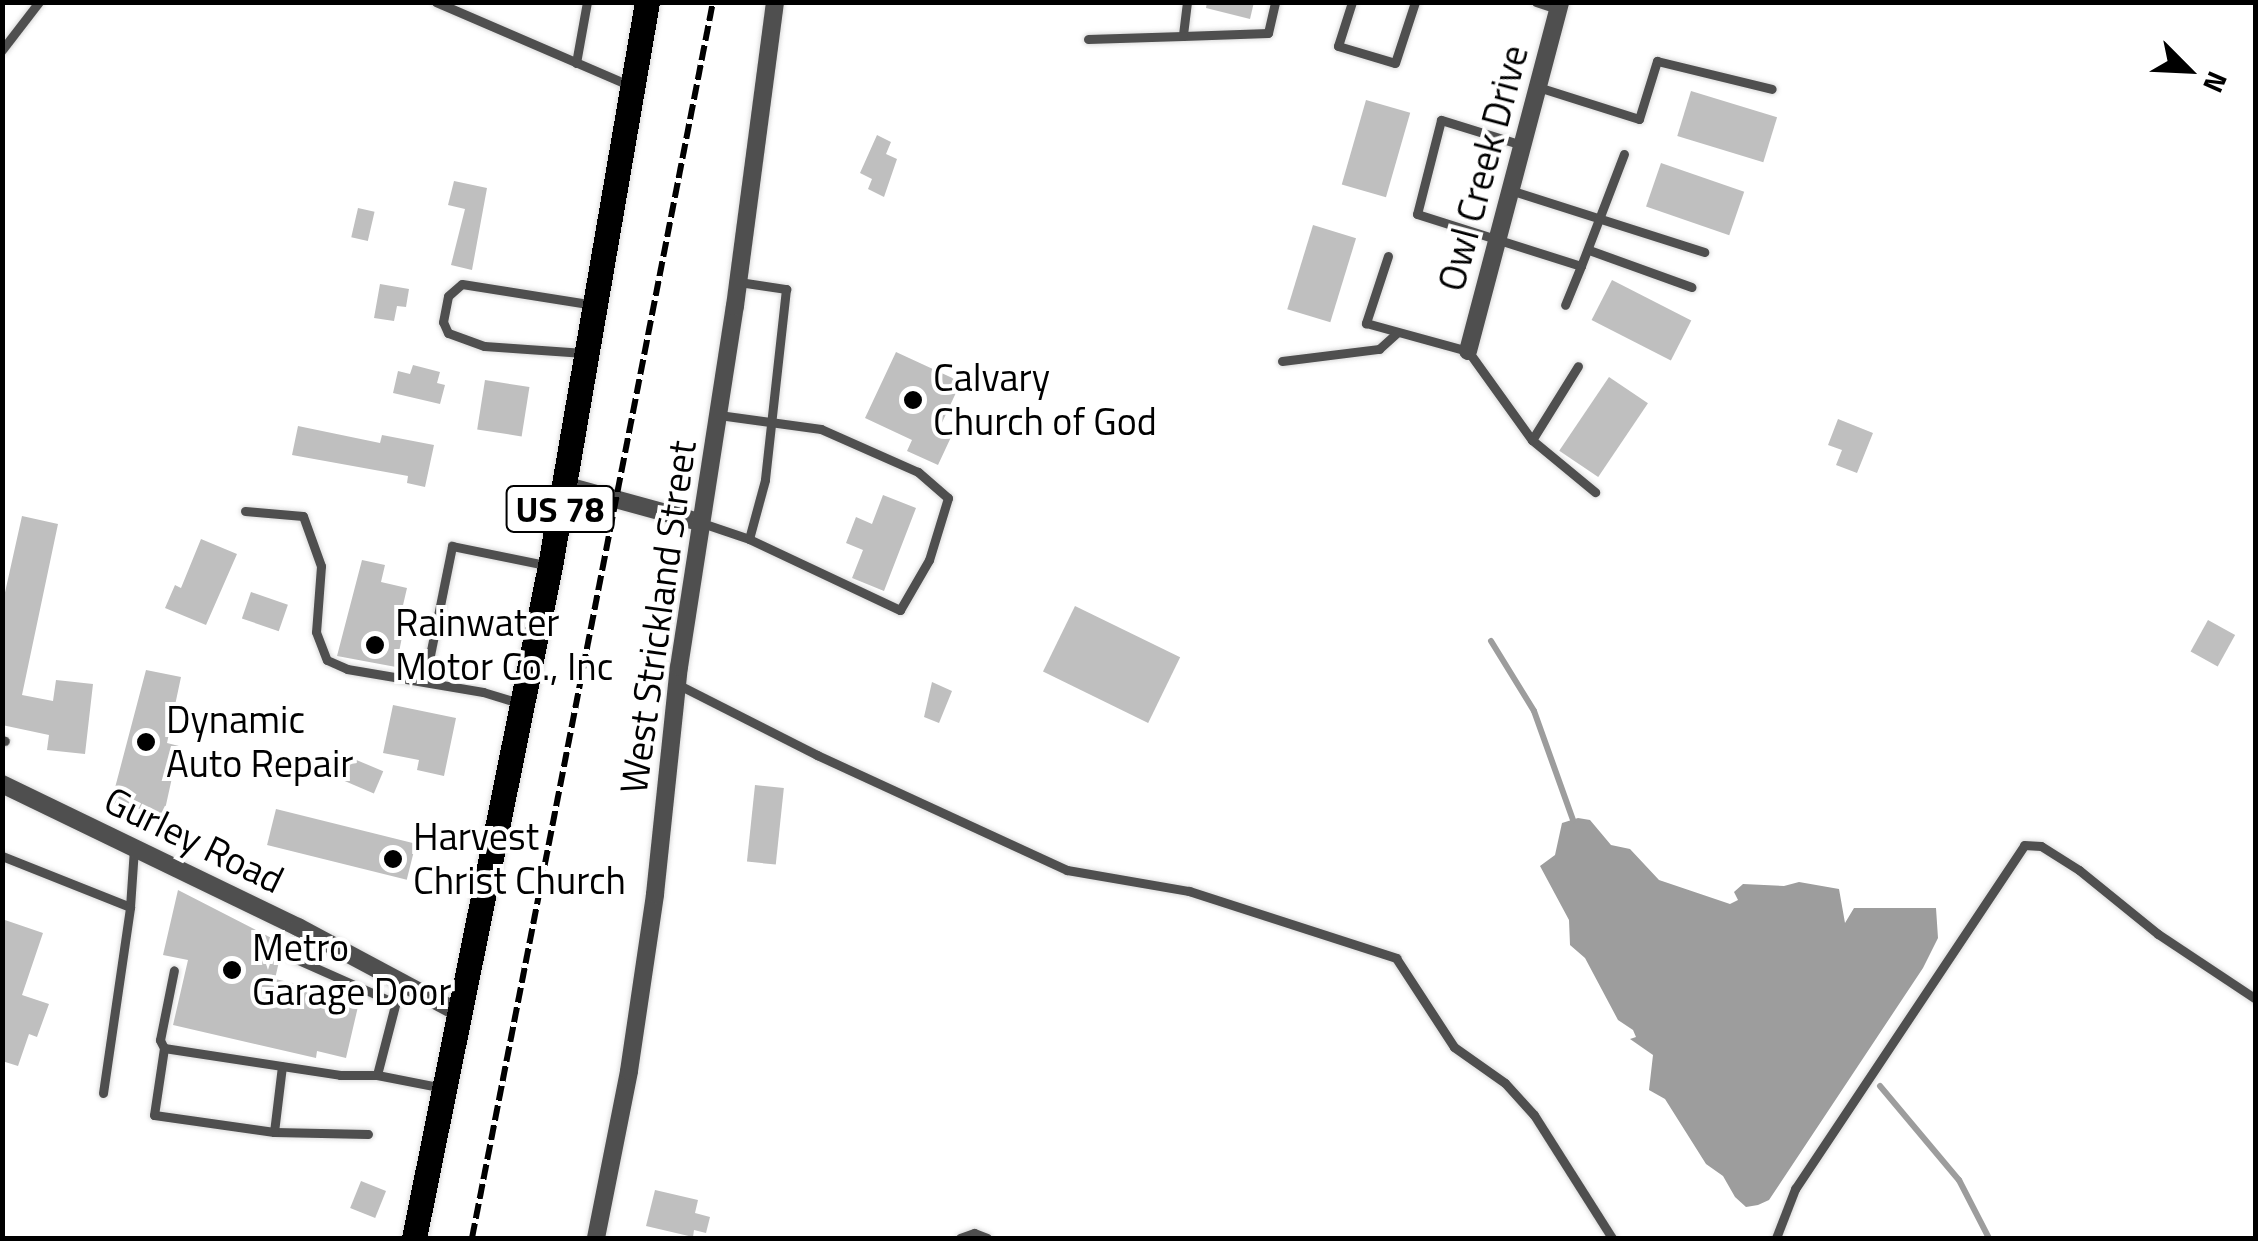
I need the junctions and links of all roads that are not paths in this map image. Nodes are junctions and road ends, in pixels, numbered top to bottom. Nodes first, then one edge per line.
1 (39, 2) edge
2 (436, 2) edge
3 (586, 2) edge
4 (648, 2) edge
5 (775, 2) edge
6 (1188, 2) edge
7 (1275, 2) edge
8 (1352, 2) edge
9 (1416, 2) edge
10 (1536, 2) edge
11 (1559, 6) edge
12 (1183, 36) junction
13 (1088, 39) dead end
14 (2, 50) edge
15 (576, 62) junction
16 (632, 87) junction
17 (1538, 88) junction
18 (1772, 89) dead end
19 (1522, 145) junction
20 (1624, 154) dead end
21 (1510, 190) junction
22 (1600, 219) junction
23 (1498, 238) junction
24 (1589, 250) junction
25 (1704, 252) dead end
26 (1388, 256) dead end
27 (1581, 266) junction
28 (738, 282) junction
29 (1691, 287) dead end
30 (1566, 305) dead end
31 (595, 306) junction
32 (1398, 332) junction
33 (1468, 351) junction
34 (587, 353) junction
35 (1282, 361) dead end
36 (1578, 366) dead end
37 (719, 415) junction
38 (774, 425) junction
39 (1532, 440) junction
40 (564, 485) junction
41 (1595, 492) dead end
42 (245, 511) dead end
43 (700, 522) junction
44 (749, 538) junction
45 (550, 566) junction
46 (425, 680) junction
47 (677, 684) junction
48 (522, 704) junction
49 (2, 784) edge
50 (134, 846) junction
51 (2, 856) edge
52 (130, 907) junction
53 (289, 956) dead end
54 (174, 970) dead end
55 (401, 982) junction
56 (2256, 999) edge
57 (395, 1003) junction
58 (461, 1014) junction
59 (164, 1048) junction
60 (282, 1066) junction
61 (376, 1075) junction
62 (446, 1088) junction
63 (103, 1093) dead end
64 (274, 1132) junction
65 (368, 1134) dead end
66 (414, 1238) edge
67 (596, 1238) edge
68 (960, 1238) edge
69 (987, 1238) edge
70 (1612, 1238) edge
71 (1776, 1238) edge

1 - 14 lane
2 - 15 lane
3 - 15 lane
4 - 16 main road, US 78
5 - 28 street, West Strickland Street
6 - 12 lane
7 - 12 lane
8 - 9 lane
10 - 11 lane
11 - 17 street, Owl Creek Drive
12 - 13 lane
15 - 16 lane
16 - 31 main road, US 78
17 - 18 lane
17 - 19 street, Owl Creek Drive
19 - 21 street, Owl Creek Drive
19 - 23 lane
20 - 22 lane
21 - 22 lane
21 - 23 street, Owl Creek Drive
22 - 24 lane
22 - 25 lane
23 - 27 lane
23 - 33 street, Owl Creek Drive
24 - 27 lane
24 - 29 lane
26 - 32 lane
27 - 30 lane
28 - 37 street, West Strickland Street
28 - 38 lane
31 - 34 main road, US 78
31 - 34 lane
32 - 33 lane
32 - 35 lane
33 - 39 lane
34 - 40 main road, US 78
36 - 39 lane
37 - 38 lane
37 - 43 street, West Strickland Street
38 - 44 lane
38 - 44 lane
39 - 41 lane
40 - 43 street
40 - 45 main road, US 78
42 - 46 lane
43 - 44 lane
43 - 47 street, West Strickland Street
45 - 46 lane
45 - 48 main road, US 78
46 - 48 lane
47 - 67 street, West Strickland Street
47 - 70 lane
48 - 58 main road, US 78
49 - 50 street, Gurley Road
50 - 52 lane
50 - 55 street, Gurley Road
51 - 52 lane
52 - 63 lane
53 - 57 lane
54 - 59 lane
55 - 57 lane
55 - 58 street, Gurley Road
56 - 71 lane
57 - 61 lane
58 - 62 main road, US 78
59 - 60 lane
59 - 64 lane
60 - 61 lane
60 - 64 lane
61 - 62 lane
62 - 66 main road, US 78
64 - 65 lane
68 - 69 lane

